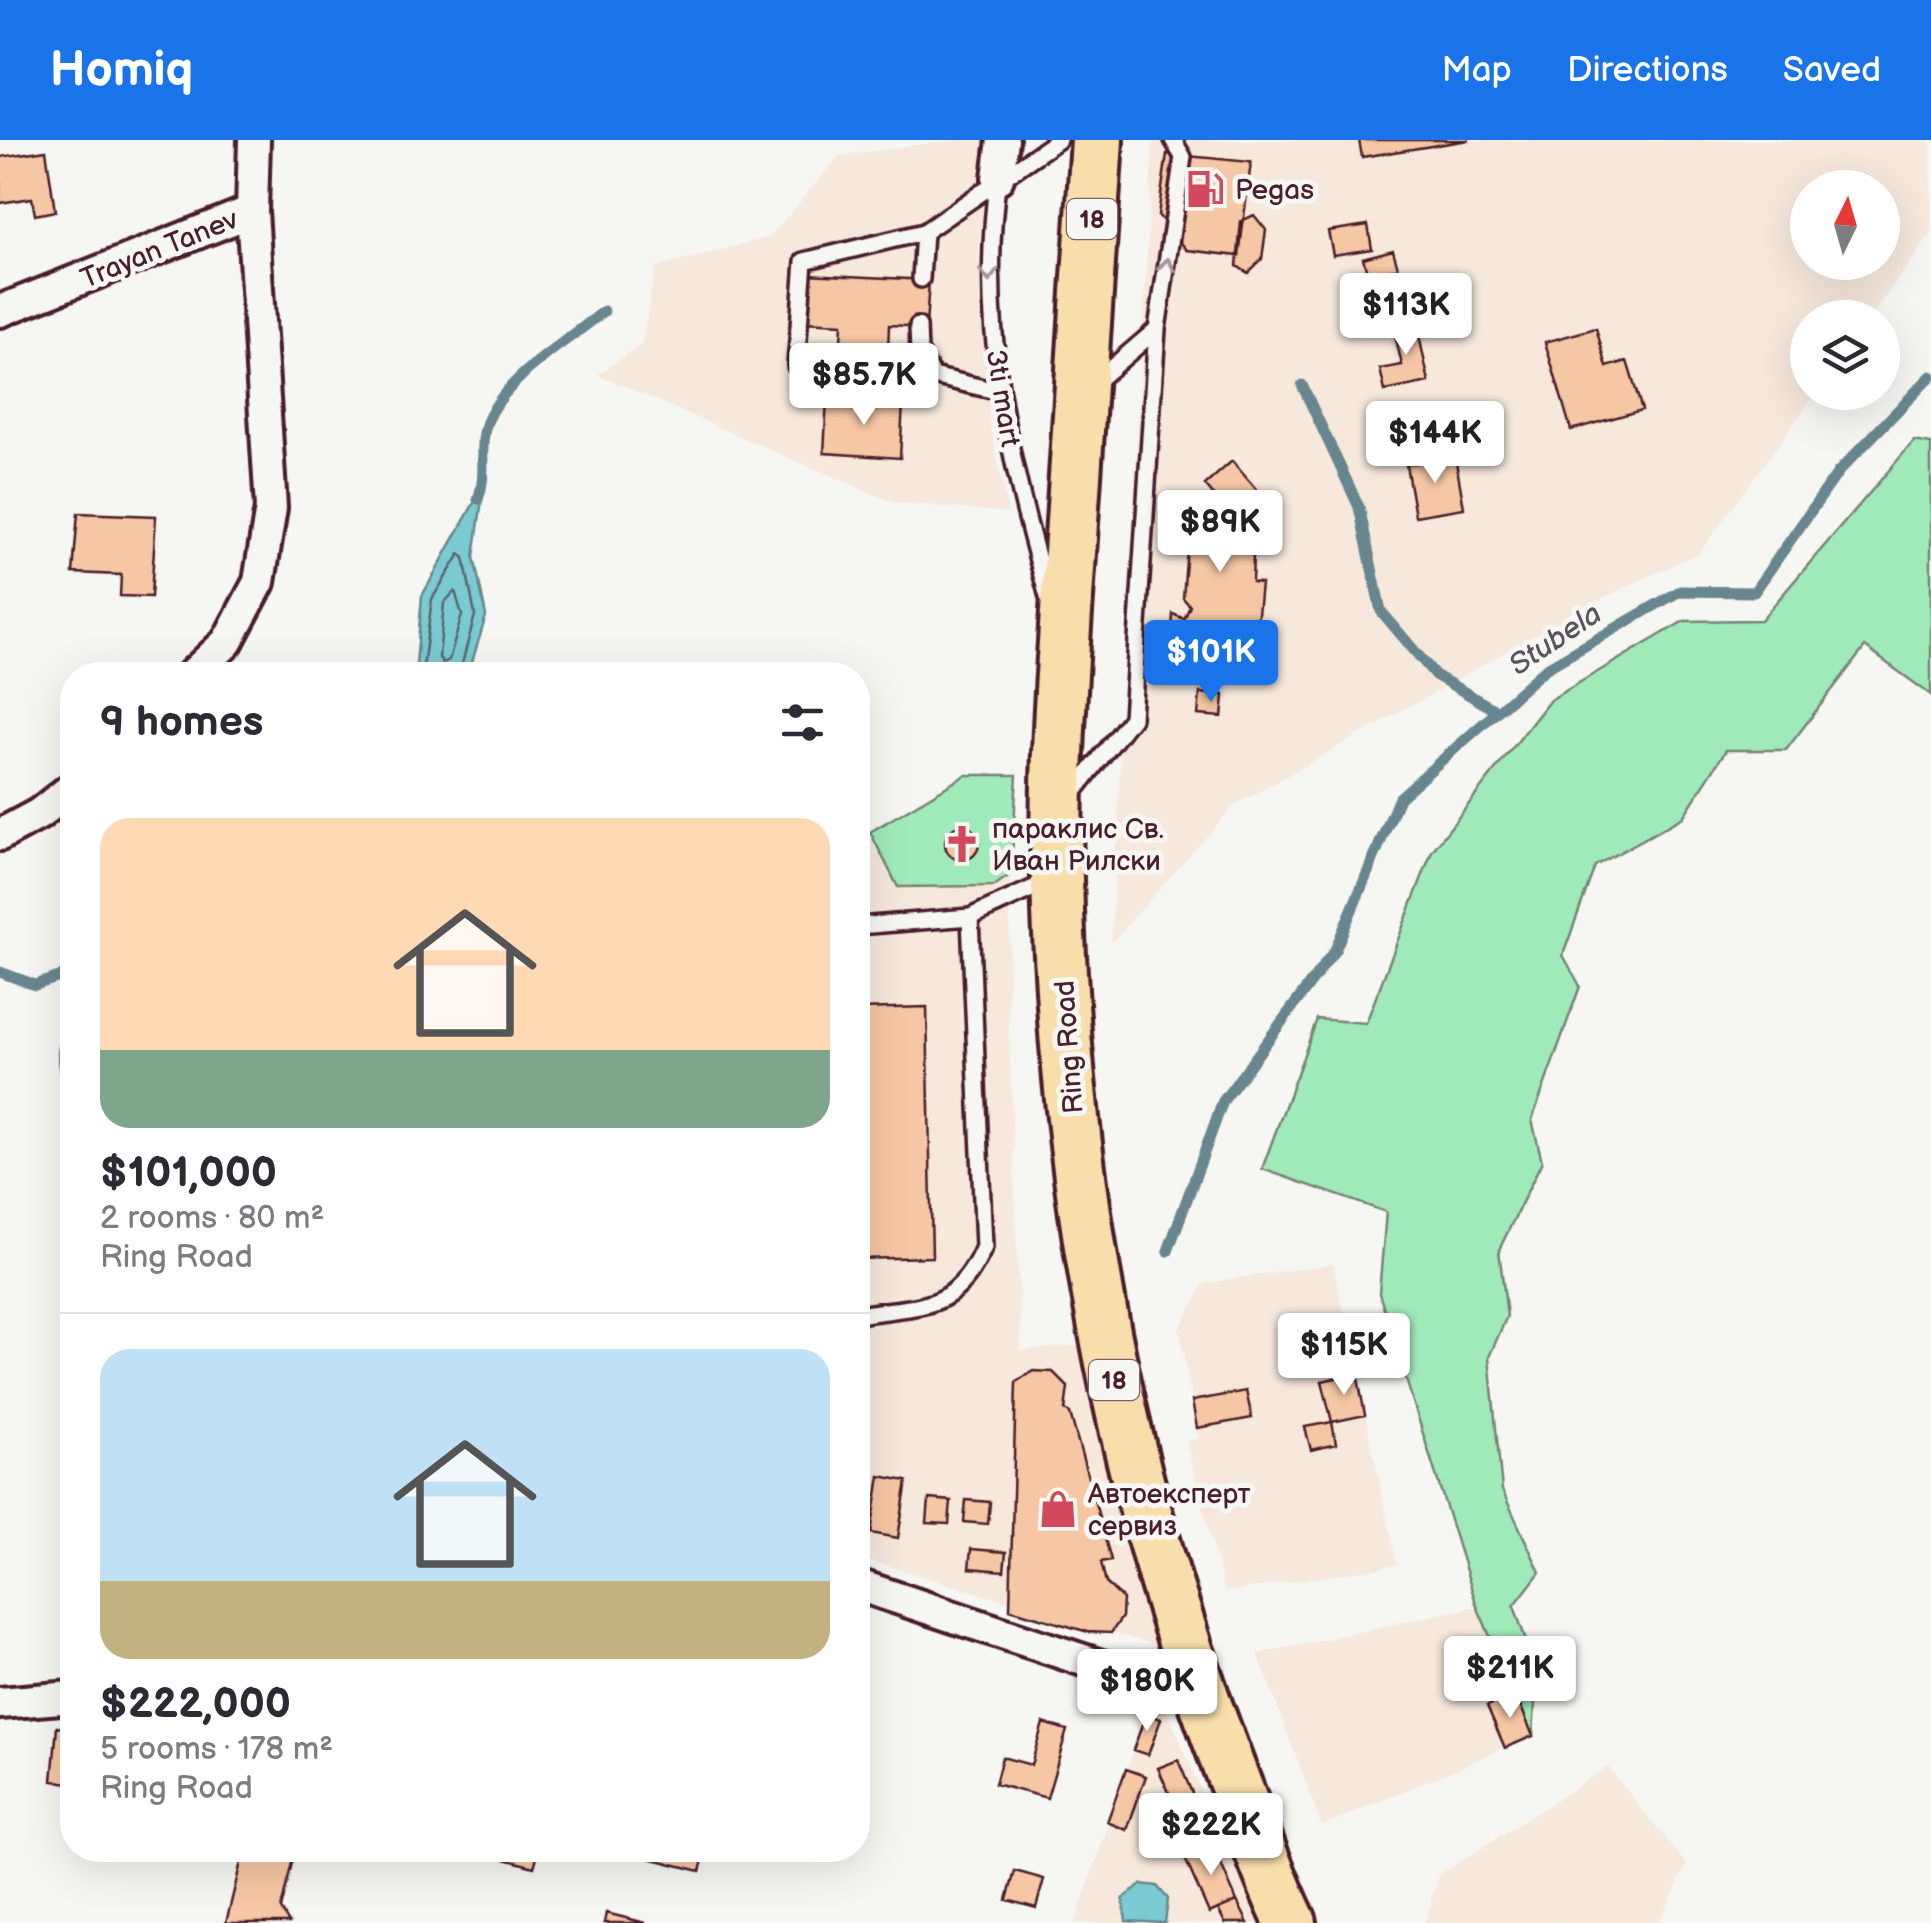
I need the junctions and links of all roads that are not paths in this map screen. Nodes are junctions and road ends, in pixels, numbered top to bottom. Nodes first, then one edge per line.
1 (254, 140) edge
2 (1003, 140) edge
3 (1058, 140) edge
4 (1097, 140) edge
5 (1173, 140) edge
6 (998, 178) junction
7 (252, 211) junction
8 (924, 232) junction
9 (921, 280) dead end
10 (0, 311) edge
11 (918, 326) dead end
12 (1158, 329) junction
13 (933, 376) junction
14 (1000, 392) junction
15 (1080, 396) junction
16 (1064, 651) junction
17 (206, 662) edge
18 (60, 797) edge
19 (1058, 812) junction
20 (0, 834) edge
21 (1057, 877) junction
22 (970, 917) junction
23 (870, 925) edge
24 (870, 1312) edge
25 (870, 1589) edge
26 (1194, 1678) junction
27 (60, 1698) edge
28 (0, 1703) edge
29 (1282, 1917) edge

1 - 7 street, Trayan Tanev
2 - 6 street, 3ti mart
3 - 6 lane
4 - 15 highway, Ring Road / 18
12 -> 5 lane
6 - 8 lane
6 -> 14 lane, 3ti mart
7 - 10 street, Trayan Tanev
7 - 17 street
8 - 9 lane
8 - 13 lane
11 - 13 lane
12 - 15 lane
12 - 19 lane
13 - 14 lane
14 - 16 lane, 3ti mart
15 - 16 highway, Ring Road / 18
16 - 19 highway, Ring Road / 18
18 - 20 street
19 - 21 highway, Ring Road / 18
21 - 22 lane
21 - 26 highway, Ring Road / 18
22 - 23 lane
22 - 24 lane
25 - 26 street
26 - 29 highway, Ring Road / 18
27 - 28 street

